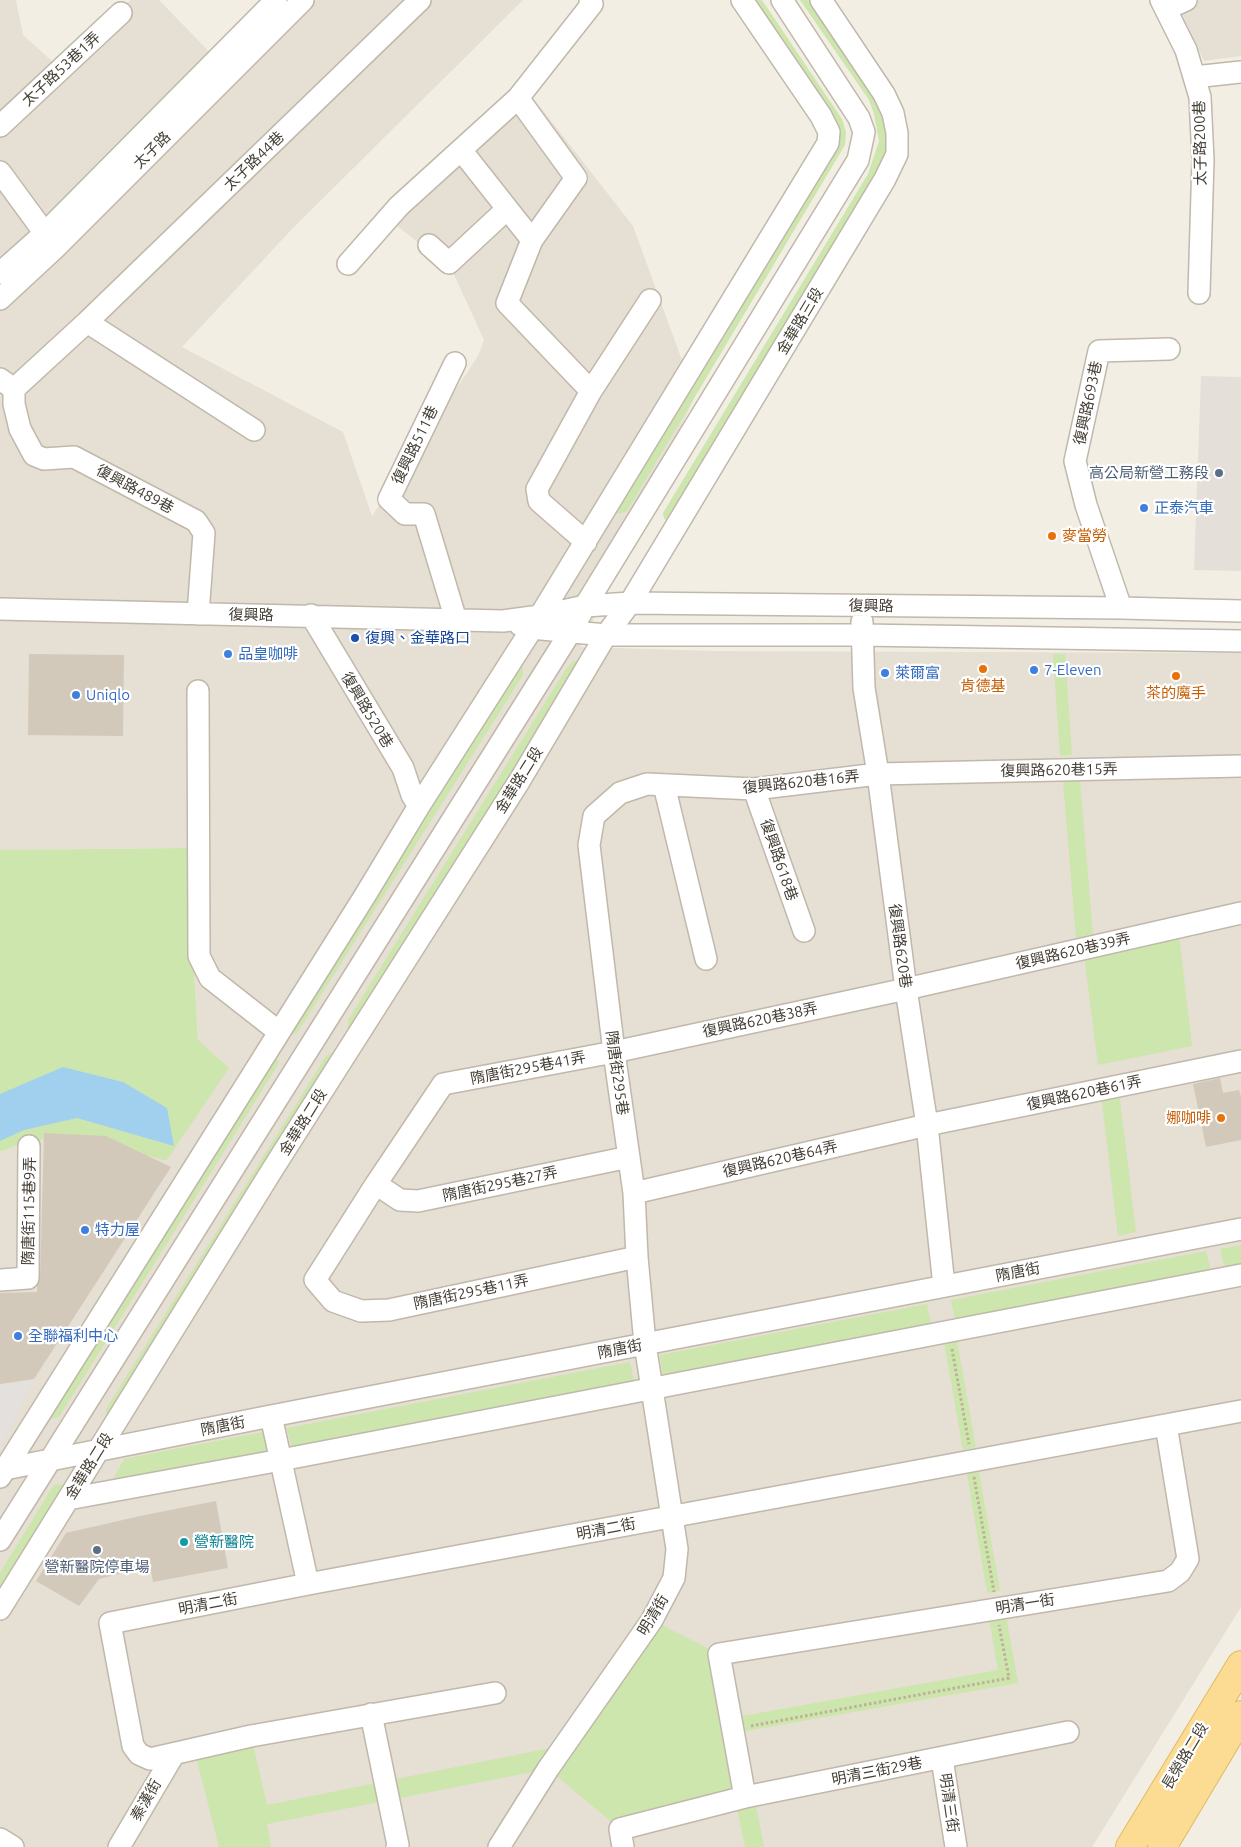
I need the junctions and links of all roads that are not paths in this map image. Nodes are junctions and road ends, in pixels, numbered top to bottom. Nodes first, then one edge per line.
1 (276, 0) edge
2 (303, 0) edge
3 (420, 0) edge
4 (590, 0) edge
5 (742, 0) edge
6 (782, 0) edge
7 (821, 0) edge
8 (1186, 0) edge
9 (1163, 4) edge
10 (121, 13) dead end
11 (1241, 72) edge
12 (1194, 78) junction
13 (518, 98) junction
14 (0, 126) edge
15 (461, 150) junction
16 (0, 172) edge
17 (507, 209) junction
18 (50, 240) junction
19 (532, 240) junction
20 (428, 245) dead end
21 (348, 264) dead end
22 (0, 273) edge
23 (1199, 293) dead end
24 (0, 299) edge
25 (650, 300) dead end
26 (87, 322) junction
27 (1169, 348) dead end
28 (455, 363) dead end
29 (9, 391) edge
30 (591, 391) junction
31 (254, 430) dead end
32 (586, 542) junction
33 (630, 603) junction
34 (585, 606) junction
35 (862, 606) junction
36 (1121, 608) junction
37 (0, 609) edge
38 (1241, 611) edge
39 (198, 614) junction
40 (311, 615) junction
41 (456, 620) junction
42 (536, 622) junction
43 (571, 631) junction
44 (606, 635) junction
45 (861, 635) junction
46 (1241, 641) edge
47 (198, 691) dead end
48 (1241, 766) edge
49 (878, 774) junction
50 (664, 785) junction
51 (754, 789) junction
52 (419, 806) junction
53 (604, 806) joint
54 (1241, 913) edge
55 (804, 931) dead end
56 (706, 959) dead end
57 (906, 989) junction
58 (279, 1032) junction
59 (614, 1052) junction
60 (1241, 1061) edge
61 (926, 1125) junction
62 (29, 1146) dead end
63 (629, 1157) junction
64 (376, 1184) junction
65 (634, 1193) junction
66 (1241, 1229) edge
67 (636, 1257) junction
68 (1241, 1274) edge
69 (0, 1280) edge
70 (944, 1286) junction
71 (645, 1344) junction
72 (652, 1388) junction
73 (1241, 1411) edge
74 (271, 1416) junction
75 (1166, 1424) junction
76 (97, 1451) junction
77 (50, 1460) junction
78 (281, 1460) junction
79 (2, 1472) edge
80 (68, 1500) junction
81 (673, 1516) junction
82 (0, 1540) edge
83 (308, 1584) junction
84 (0, 1609) edge
85 (1241, 1665) edge
86 (495, 1693) dead end
87 (371, 1714) junction
88 (1241, 1715) edge
89 (1068, 1732) dead end
90 (174, 1754) junction
91 (942, 1758) junction
92 (745, 1797) junction
93 (0, 1839) edge
94 (13, 1847) edge
95 (119, 1847) edge
96 (396, 1847) edge
97 (499, 1847) edge
98 (623, 1847) edge
99 (956, 1847) edge
100 (1130, 1847) edge
101 (1162, 1847) edge

1 - 18 street, 太子路
2 - 18 street, 太子路
3 - 26 street, 太子路44巷
4 - 13 street
5 - 32 street
6 - 34 street
7 - 33 street, 金華路三段
8 - 9 street
9 - 12 street, 太子路200巷
10 - 14 street, 太子路53巷1弄
11 - 12 street
12 - 23 street, 太子路200巷
13 - 15 street
13 - 19 street
15 - 17 street
15 - 21 street
16 - 18 street
17 - 19 street
17 - 20 street
18 - 22 street, 太子路
18 - 24 street, 太子路
19 - 30 street
25 - 30 street
26 - 29 street, 太子路44巷
26 - 31 street
27 - 36 street, 復興路693巷
28 - 41 street, 復興路511巷
29 - 39 street, 復興路489巷
30 - 32 street
32 - 42 street
33 - 34 street, 復興路
33 - 35 street, 復興路
33 - 44 street, 金華路三段
34 - 42 street, 復興路
34 - 43 street
35 - 36 street, 復興路
35 - 45 street, 復興路620巷
36 - 38 street, 復興路
37 - 39 street, 復興路
39 - 40 street, 復興路
40 - 41 street, 復興路
40 - 52 street, 復興路520巷
41 - 42 street, 復興路
42 - 43 street, 復興路
42 - 52 street
43 - 44 street, 復興路
43 - 77 street
44 - 45 street, 復興路
44 - 76 street, 金華路二段
45 - 46 street, 復興路
45 - 49 street, 復興路620巷
47 - 58 street
48 - 49 street, 復興路620巷15弄
49 - 51 street, 復興路620巷16弄
49 - 57 street, 復興路620巷
50 - 51 street, 復興路620巷16弄
50 - 53 street, 復興路620巷16弄
50 - 56 street
51 - 55 street, 復興路618巷
52 - 58 street
53 - 59 street, 隋唐街295巷
54 - 57 street, 復興路620巷39弄
57 - 59 street, 復興路620巷38弄
57 - 61 street, 復興路620巷
58 - 79 street
59 - 63 street, 隋唐街295巷
59 - 64 street, 隋唐街295巷41弄
60 - 61 street, 復興路620巷61弄
61 - 65 street, 復興路620巷64弄
61 - 70 street, 復興路620巷
62 - 69 street, 隋唐街115巷9弄
63 - 64 street, 隋唐街295巷27弄
63 - 65 street, 隋唐街295巷
64 - 67 street, 隋唐街295巷11弄
65 - 67 street, 隋唐街295巷
66 - 70 street, 隋唐街
67 - 71 street, 隋唐街295巷
68 - 72 street
70 - 71 street, 隋唐街
71 - 72 street, 明清街
71 - 74 street, 隋唐街
72 - 78 street
72 - 81 street, 明清街
73 - 75 street
74 - 76 street, 隋唐街
74 - 78 street
75 - 81 street
75 - 92 street, 明清一街
76 - 77 street, 隋唐街
76 - 80 street, 金華路二段
77 - 79 street, 隋唐街
77 - 82 street
78 - 80 street
78 - 83 street
80 - 84 street, 金華路二段
81 - 83 street, 明清二街
81 - 97 street, 明清街
83 - 90 street, 明清二街
85 - 100 main road, 長榮路二段
86 - 87 street, 明清二街
87 - 90 street, 明清二街
87 - 96 street
88 - 101 main road, 長榮路二段
89 - 91 street, 明清三街29巷
90 - 95 street, 秦漢街
91 - 92 street, 明清三街29巷
91 - 99 street, 明清三街
92 - 98 street, 明清三街29巷
93 - 94 street

